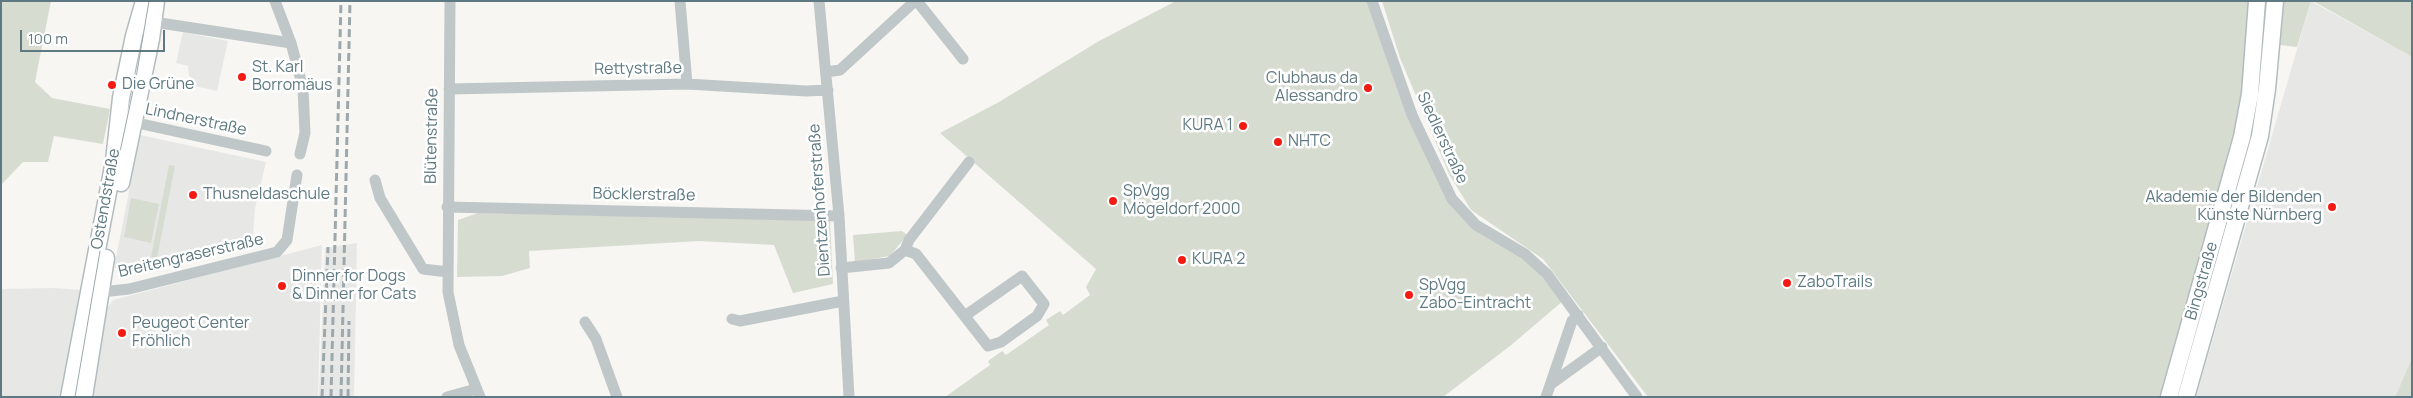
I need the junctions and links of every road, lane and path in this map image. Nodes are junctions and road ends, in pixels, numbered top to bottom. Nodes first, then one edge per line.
1 (144, 1) edge
2 (156, 1) edge
3 (275, 1) edge
4 (450, 1) edge
5 (680, 1) edge
6 (819, 1) edge
7 (916, 1) edge
8 (1372, 1) edge
9 (2257, 1) edge
10 (2274, 1) edge
11 (147, 21) junction
12 (292, 43) junction
13 (2262, 48) junction
14 (963, 59) dead end
15 (826, 72) junction
16 (687, 84) junction
17 (449, 89) junction
18 (828, 90) junction
19 (126, 121) junction
20 (266, 152) dead end
21 (300, 154) dead end
22 (969, 162) dead end
23 (297, 175) dead end
24 (375, 180) dead end
25 (447, 206) junction
26 (839, 216) junction
27 (905, 250) junction
28 (841, 268) junction
29 (448, 272) junction
30 (96, 290) junction
31 (843, 300) junction
32 (966, 315) junction
33 (1578, 315) junction
34 (732, 319) dead end
35 (585, 322) dead end
36 (1602, 347) junction
37 (1550, 385) junction
38 (478, 393) edge
39 (69, 397) edge
40 (84, 397) edge
41 (447, 397) edge
42 (617, 397) edge
43 (849, 397) edge
44 (1546, 397) edge
45 (1637, 397) edge
46 (2168, 397) edge
47 (2186, 397) edge

1 - 11 street, Ostendstraße
2 - 11 street, Ostendstraße
3 - 12 street
4 - 17 street, Blütenstraße
5 - 16 street
6 - 15 street, Dientzenhoferstraße
7 - 14 street
7 - 15 street
8 - 33 street, Siedlerstraße
9 - 13 street, Bingstraße
10 - 13 street, Bingstraße
11 - 12 street
11 - 19 street, Ostendstraße
12 - 21 street
13 - 46 street, Bingstraße
13 - 47 street, Bingstraße
15 - 18 street, Dientzenhoferstraße
16 - 17 street, Rettystraße
16 - 18 street, Rettystraße
17 - 25 street, Blütenstraße
18 - 26 street, Dientzenhoferstraße
19 - 20 street, Lindnerstraße
19 - 30 street, Ostendstraße
22 - 27 street
23 - 30 street, Breitengraserstraße
24 - 29 street
25 - 26 street, Böcklerstraße
25 - 29 street, Blütenstraße
26 - 28 street, Dientzenhoferstraße
27 - 28 street
27 - 32 street
28 - 31 street, Dientzenhoferstraße
29 - 38 street, Blütenstraße
30 - 39 street, Ostendstraße
30 - 40 street, Ostendstraße
31 - 34 street
31 - 43 street, Dientzenhoferstraße
32 - 32 street
33 - 36 street, Siedlerstraße
33 - 37 street
35 - 42 street
36 - 37 street
36 - 45 street, Siedlerstraße
37 - 44 street
38 - 41 street

